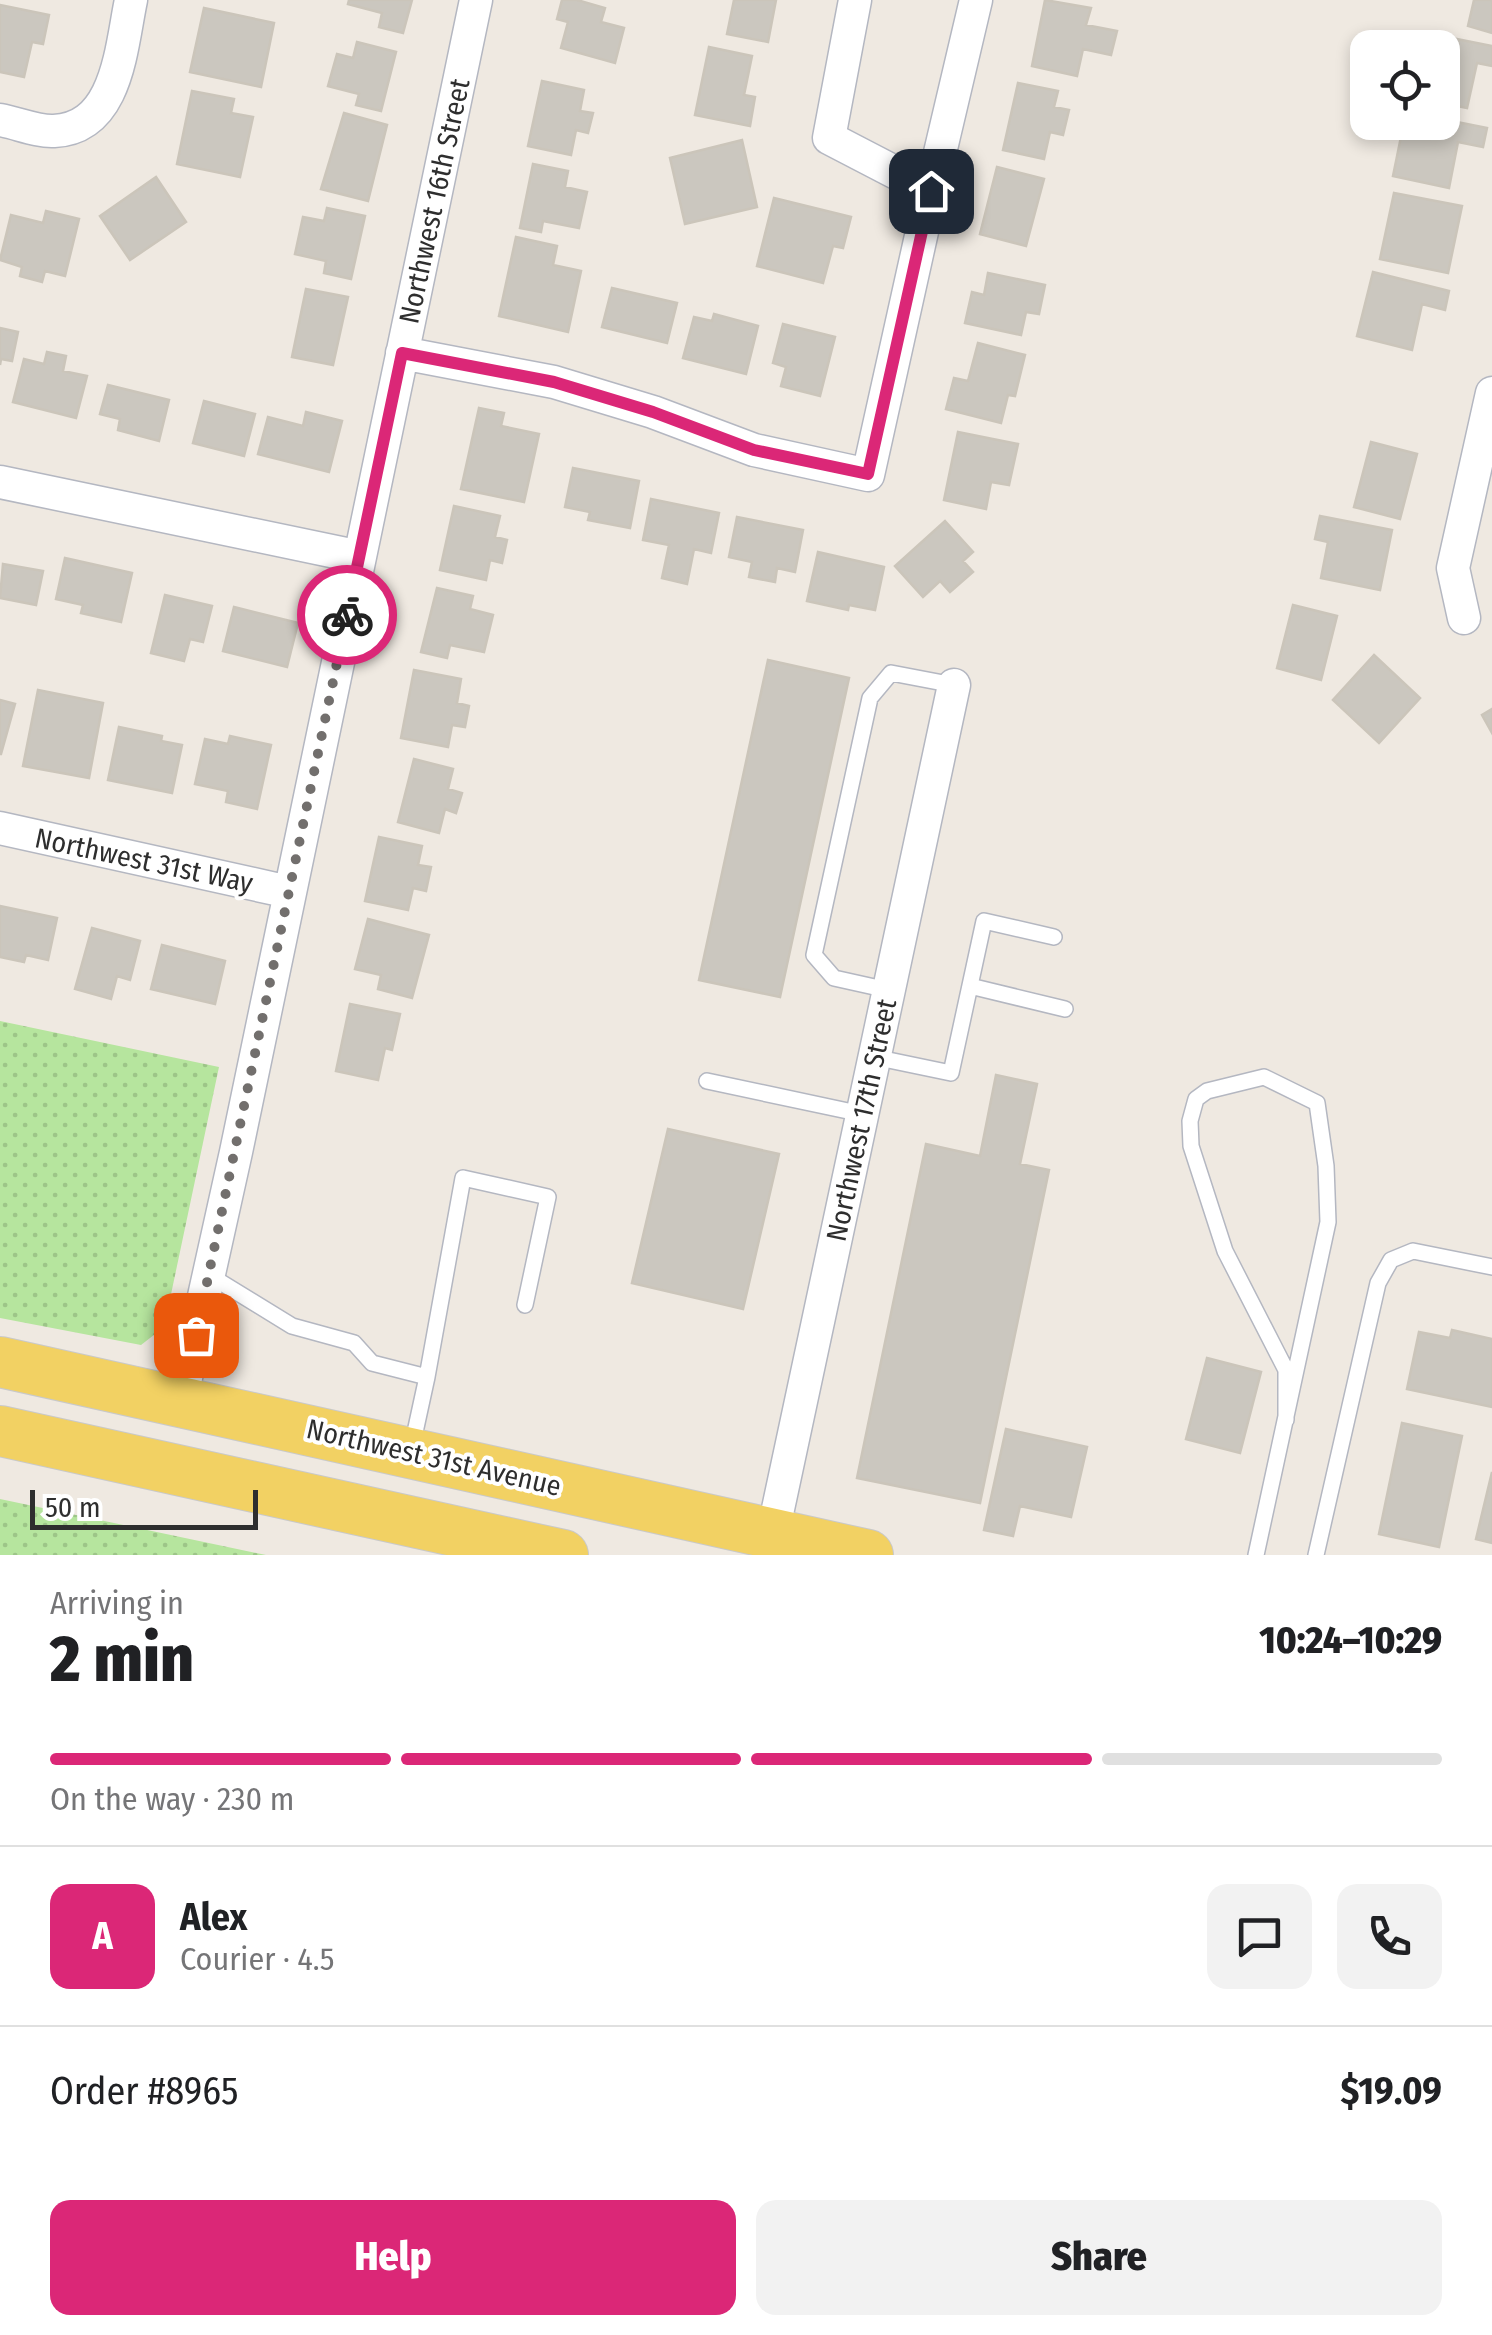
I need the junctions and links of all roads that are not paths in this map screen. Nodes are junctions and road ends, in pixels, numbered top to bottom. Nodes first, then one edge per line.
1 (130, 0) edge
2 (476, 0) edge
3 (855, 0) edge
4 (976, 0) edge
5 (0, 120) edge
6 (931, 191) junction
7 (402, 353) junction
8 (1492, 393) edge
9 (0, 482) edge
10 (360, 557) junction
11 (1464, 618) dead end
12 (954, 685) joint
13 (0, 828) edge
14 (288, 892) junction
15 (1054, 937) dead end
16 (970, 986) junction
17 (888, 990) junction
18 (1064, 1009) dead end
19 (874, 1057) junction
20 (707, 1081) dead end
21 (862, 1114) junction
22 (1492, 1266) edge
23 (210, 1275) junction
24 (525, 1305) dead end
25 (0, 1362) edge
26 (427, 1377) junction
27 (181, 1400) junction
28 (1286, 1420) junction
29 (0, 1431) edge
30 (88, 1449) junction
31 (410, 1452) junction
32 (770, 1544) edge
33 (563, 1555) edge
34 (868, 1555) edge
35 (1256, 1555) edge
36 (1316, 1555) edge

1 - 5 street
2 - 7 street, Northwest 16th Street
3 - 6 street
4 - 6 street
6 - 7 street
7 - 10 street, Northwest 16th Street
8 - 11 street
9 - 10 street
10 - 14 street, Northwest 16th Street
12 - 17 street, Northwest 17th Street
12 - 17 lane
13 - 14 street, Northwest 31st Way
14 - 23 street, Northwest 16th Street
15 - 16 lane
16 - 18 lane
16 - 19 lane
17 - 19 street, Northwest 17th Street
19 - 21 street, Northwest 17th Street
20 - 21 lane
21 - 32 street, Northwest 17th Street
22 - 36 lane
23 - 26 lane
23 - 27 street, Northwest 16th Street
24 - 26 lane
25 - 27 main road, Northwest 31st Avenue
26 - 31 lane
27 - 30 main road
27 - 31 main road, Northwest 31st Avenue
28 - 28 lane
28 - 35 lane
29 - 30 main road
30 - 33 main road
31 - 32 main road, Northwest 31st Avenue
32 - 34 main road, Northwest 31st Avenue

